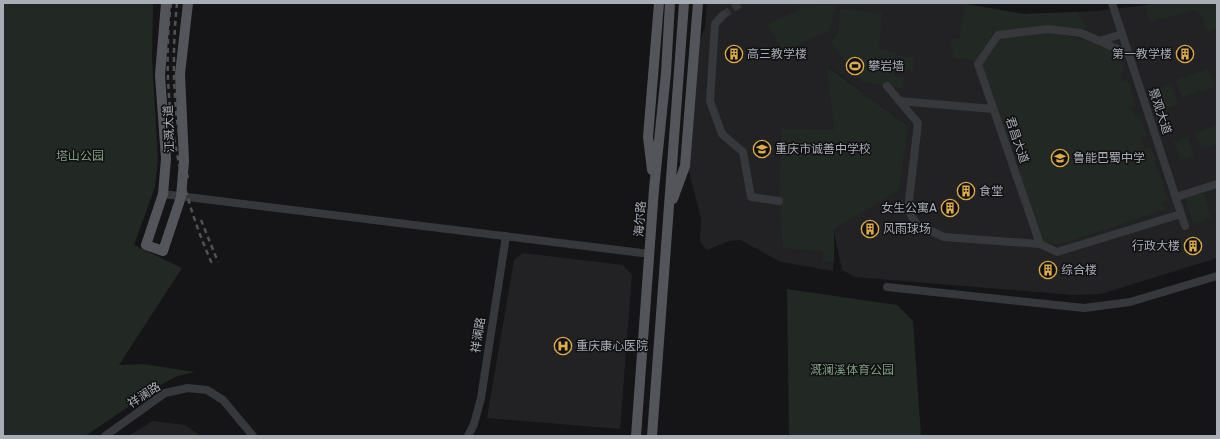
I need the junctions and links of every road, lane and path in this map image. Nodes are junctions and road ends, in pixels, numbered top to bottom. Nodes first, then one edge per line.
1 (166, 3) edge
2 (188, 3) edge
3 (659, 3) edge
4 (670, 3) edge
5 (684, 3) edge
6 (698, 3) edge
7 (1112, 3) edge
8 (723, 15) tunnel mouth
9 (1122, 34) junction
10 (1099, 41) junction
11 (1129, 54) junction
12 (886, 86) dead end
13 (899, 101) junction
14 (993, 109) junction
15 (1217, 184) edge
16 (654, 189) junction
17 (163, 194) junction
18 (181, 197) junction
19 (1176, 197) junction
20 (779, 201) dead end
21 (669, 212) junction
22 (1181, 214) junction
23 (1186, 226) dead end
24 (506, 236) junction
25 (1040, 244) junction
26 (650, 254) junction
27 (1217, 276) edge
28 (887, 287) dead end
29 (105, 436) edge
30 (253, 436) edge
31 (468, 436) edge
32 (636, 436) edge
33 (652, 436) edge

1 - 17 main road, 江溉大道
2 - 18 main road, 江溉大道
3 - 16 main road
4 - 16 main road, 海尔路
5 - 21 main road
6 - 21 main road
7 - 9 street, 景观大道
8 - 20 street
9 - 10 street
9 - 11 street, 景观大道
10 - 11 street, 君昌大道
10 - 14 street, 君昌大道
11 - 19 street, 景观大道
12 - 13 street
13 - 14 street
13 - 25 street
14 - 25 street, 君昌大道
15 - 19 street
16 - 26 main road, 海尔路
17 - 18 street
17 - 18 main road, 江溉大道
18 - 24 street
19 - 22 street, 景观大道
21 - 33 main road
22 - 23 street, 景观大道
22 - 25 street
24 - 26 street
24 - 31 street, 祥澜路
26 - 32 main road, 海尔路
27 - 28 street
29 - 30 street, 祥澜路

